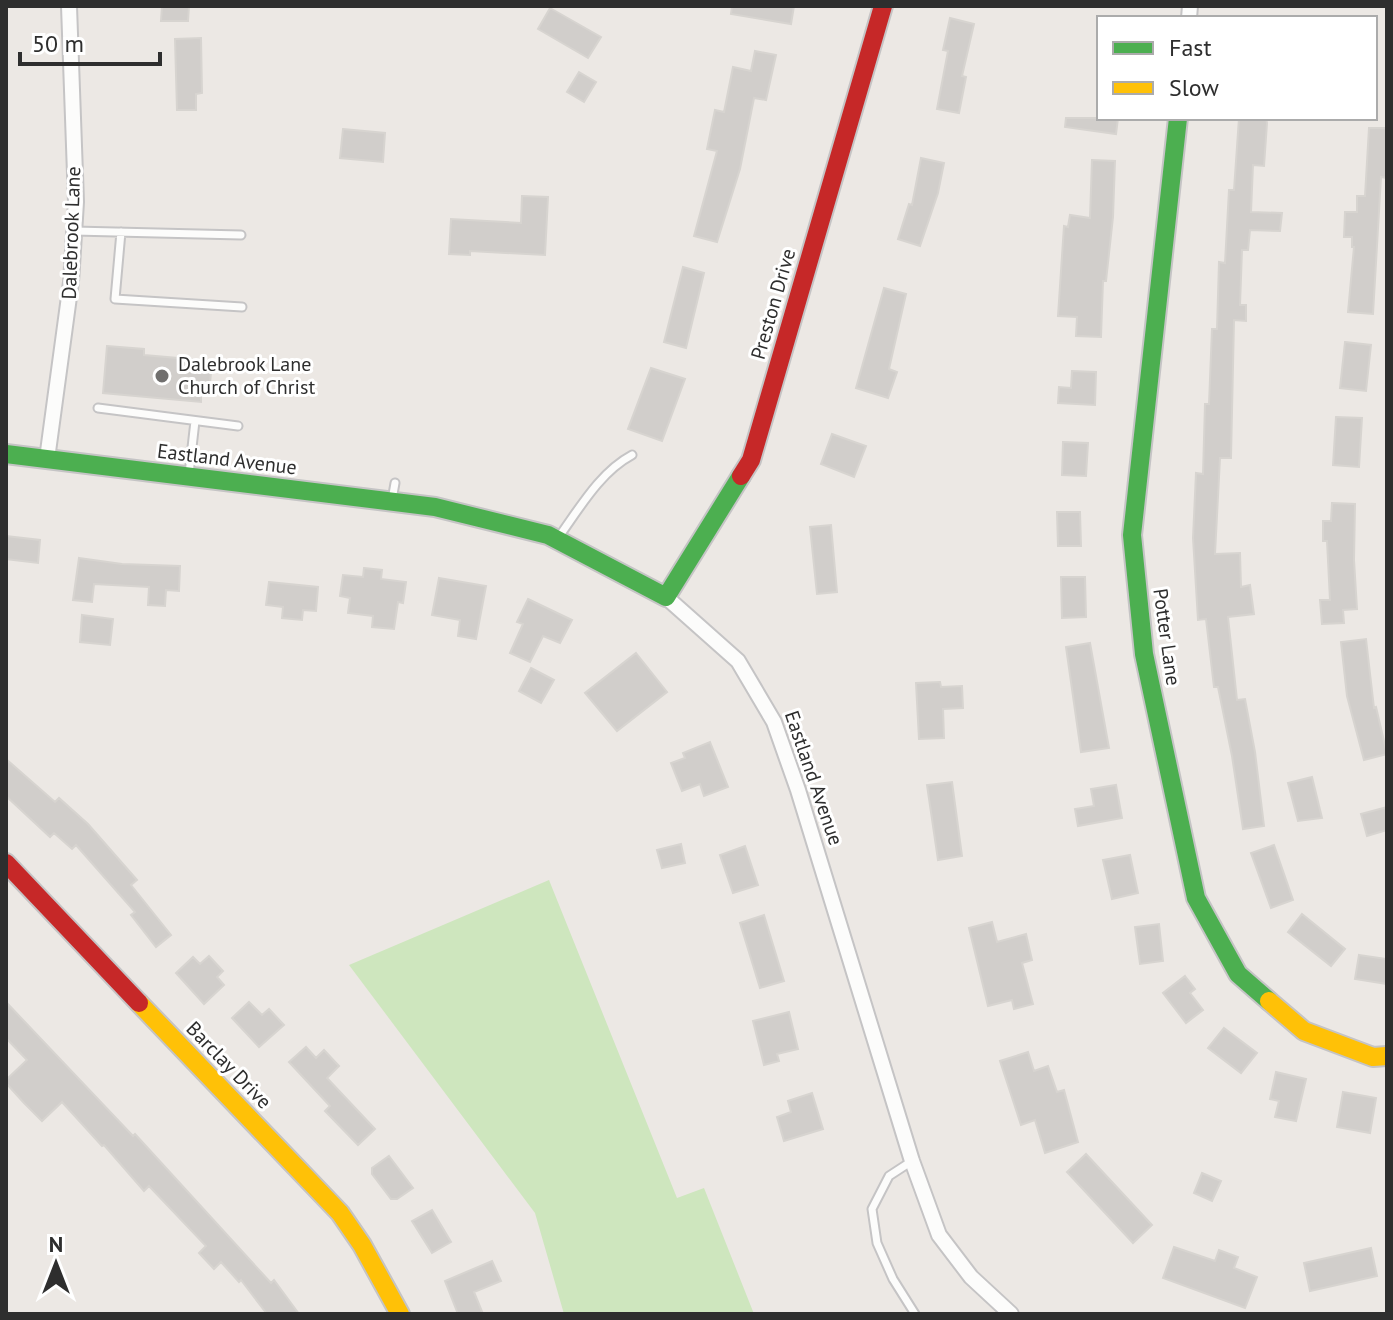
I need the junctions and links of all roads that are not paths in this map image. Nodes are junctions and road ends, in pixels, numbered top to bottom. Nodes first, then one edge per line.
1 (69, 6) edge
2 (883, 6) edge
3 (1178, 120) edge
4 (74, 231) junction
5 (121, 232) junction
6 (241, 235) dead end
7 (242, 307) dead end
8 (98, 408) dead end
9 (195, 421) junction
10 (238, 426) dead end
11 (6, 454) edge
12 (632, 455) dead end
13 (47, 459) junction
14 (189, 477) junction
15 (395, 483) dead end
16 (392, 502) junction
17 (556, 540) junction
18 (666, 597) junction
19 (6, 863) edge
20 (1387, 1056) edge
21 (912, 1161) junction
22 (400, 1314) edge
23 (915, 1314) edge
24 (1011, 1314) edge

1 - 4 street, Dalebrook Lane
2 - 18 street, Preston Drive
3 - 20 street, Potter Lane
4 - 5 lane
4 - 13 street, Dalebrook Lane
5 - 6 lane
5 - 7 lane
8 - 9 lane
9 - 10 lane
9 - 14 lane
11 - 13 street, Eastland Avenue
12 - 17 lane
13 - 14 street, Eastland Avenue
14 - 16 street, Eastland Avenue
15 - 16 lane
16 - 17 street, Eastland Avenue
17 - 18 street, Eastland Avenue
18 - 21 street, Eastland Avenue
19 - 22 street, Barclay Drive
21 - 23 lane
21 - 24 street, Eastland Avenue

